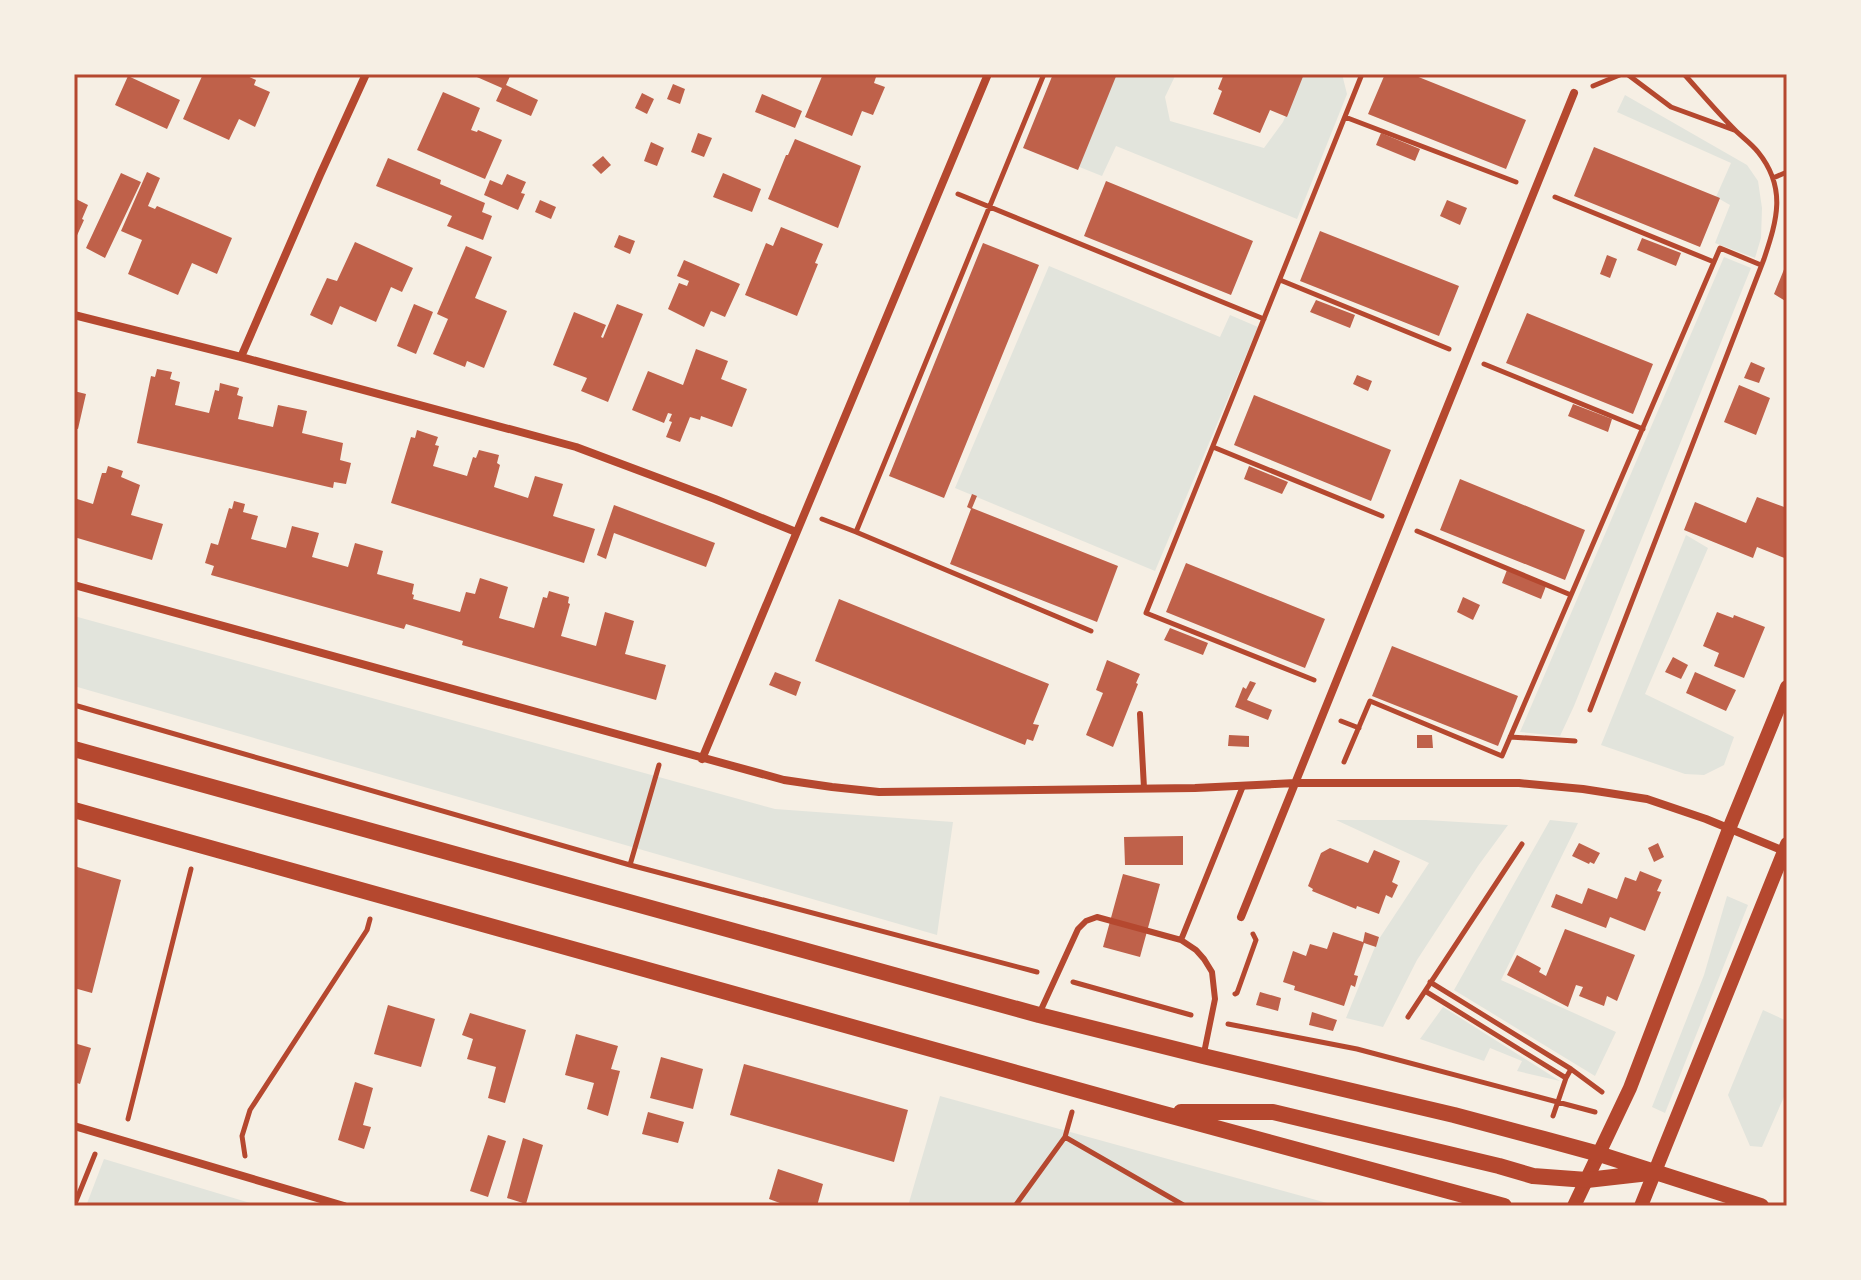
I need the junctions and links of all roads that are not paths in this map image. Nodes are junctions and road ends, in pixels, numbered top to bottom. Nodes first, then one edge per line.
1 (366, 74) edge
2 (988, 74) edge
3 (1574, 93) dead end
4 (74, 315) edge
5 (241, 357) junction
6 (796, 532) junction
7 (74, 585) edge
8 (1787, 687) edge
9 (1140, 714) dead end
10 (74, 749) edge
11 (702, 759) junction
12 (1295, 783) junction
13 (1243, 786) junction
14 (1144, 788) junction
15 (74, 810) edge
16 (1729, 829) junction
17 (1786, 848) edge
18 (1241, 917) road end
19 (1181, 940) junction
20 (1039, 1015) junction
21 (1203, 1056) junction
22 (1157, 1112) junction
23 (74, 1126) edge
24 (1599, 1154) junction
25 (1655, 1173) junction
26 (1587, 1180) junction
27 (344, 1206) edge
28 (1504, 1206) edge
29 (1574, 1206) edge
30 (1641, 1206) edge
31 (1761, 1206) edge

1 - 5 street
2 - 6 street
3 - 12 street
4 - 5 street
5 - 6 street
6 - 11 street
7 - 11 street
8 - 16 street
9 - 14 lane
10 - 20 main road
11 - 14 street
12 - 13 street
12 - 16 street
12 - 18 street
13 - 14 street
13 - 19 lane
15 - 22 main road
16 - 17 street
16 - 24 street
17 - 25 street
19 - 20 lane
19 - 21 lane
20 - 21 main road
21 - 24 main road
22 - 26 main road
22 - 28 main road
23 - 27 street
24 - 25 main road
24 - 26 street
25 - 26 main road
25 - 30 street
25 - 31 main road
26 - 29 street

